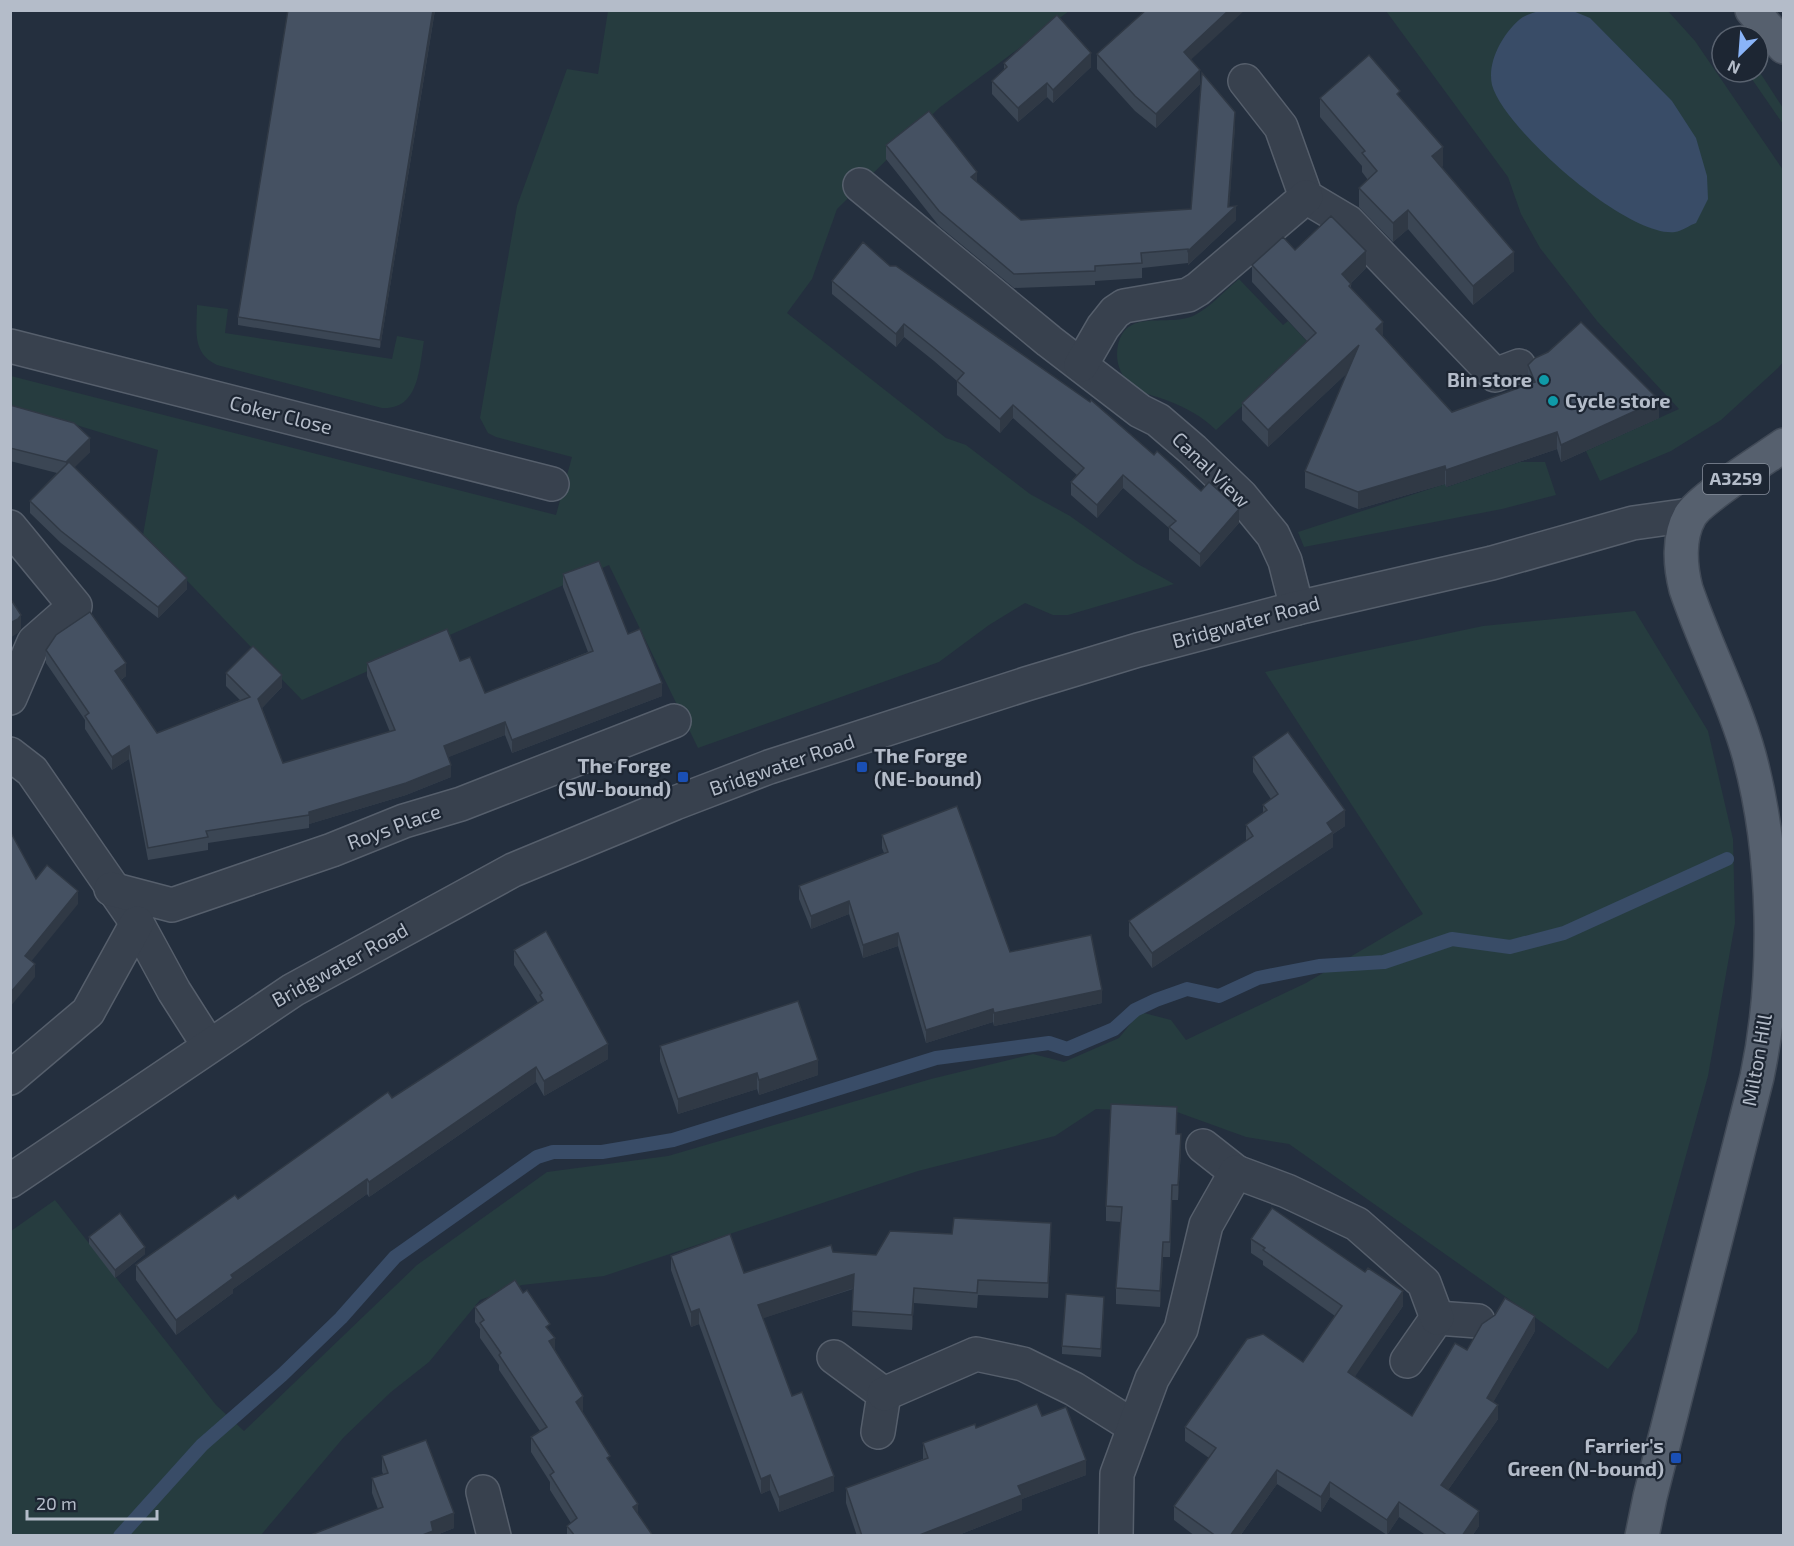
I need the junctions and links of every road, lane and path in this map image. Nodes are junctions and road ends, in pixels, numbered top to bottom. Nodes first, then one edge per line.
1 (1752, 10) edge
2 (1784, 47) edge
3 (1245, 81) dead end
4 (860, 185) dead end
5 (1306, 197) junction
6 (10, 346) edge
7 (1081, 365) junction
8 (1519, 366) dead end
9 (1784, 445) edge
10 (552, 484) dead end
11 (1690, 515) junction
12 (10, 527) edge
13 (1297, 608) junction
14 (10, 698) edge
15 (674, 721) dead end
16 (10, 754) edge
17 (111, 889) junction
18 (137, 923) junction
19 (209, 1046) junction
20 (10, 1078) edge
21 (1203, 1146) dead end
22 (1236, 1172) junction
23 (10, 1181) edge
24 (1437, 1318) junction
25 (1478, 1321) dead end
26 (834, 1357) dead end
27 (1407, 1360) dead end
28 (884, 1394) junction
29 (1134, 1426) junction
30 (879, 1432) dead end
31 (483, 1492) dead end
32 (494, 1536) edge
33 (1116, 1536) edge
34 (1642, 1536) edge

1 - 2 main road
3 - 5 street
4 - 7 street, Canal View
5 - 7 street
5 - 8 street
6 - 10 street, Coker Close
7 - 13 street, Canal View
9 - 11 main road, A3259
11 - 13 street, Bridgwater Road
11 - 34 main road, Milton Hill / A3259
12 - 14 street
13 - 19 street, Bridgwater Road
15 - 17 street, Roys Place
16 - 17 street
17 - 18 street
18 - 19 street
18 - 20 street
19 - 23 street, Bridgwater Road
21 - 22 street
22 - 24 street
22 - 29 street
24 - 25 street
24 - 27 street
26 - 28 street
28 - 29 street
28 - 30 street
29 - 33 street
31 - 32 street

